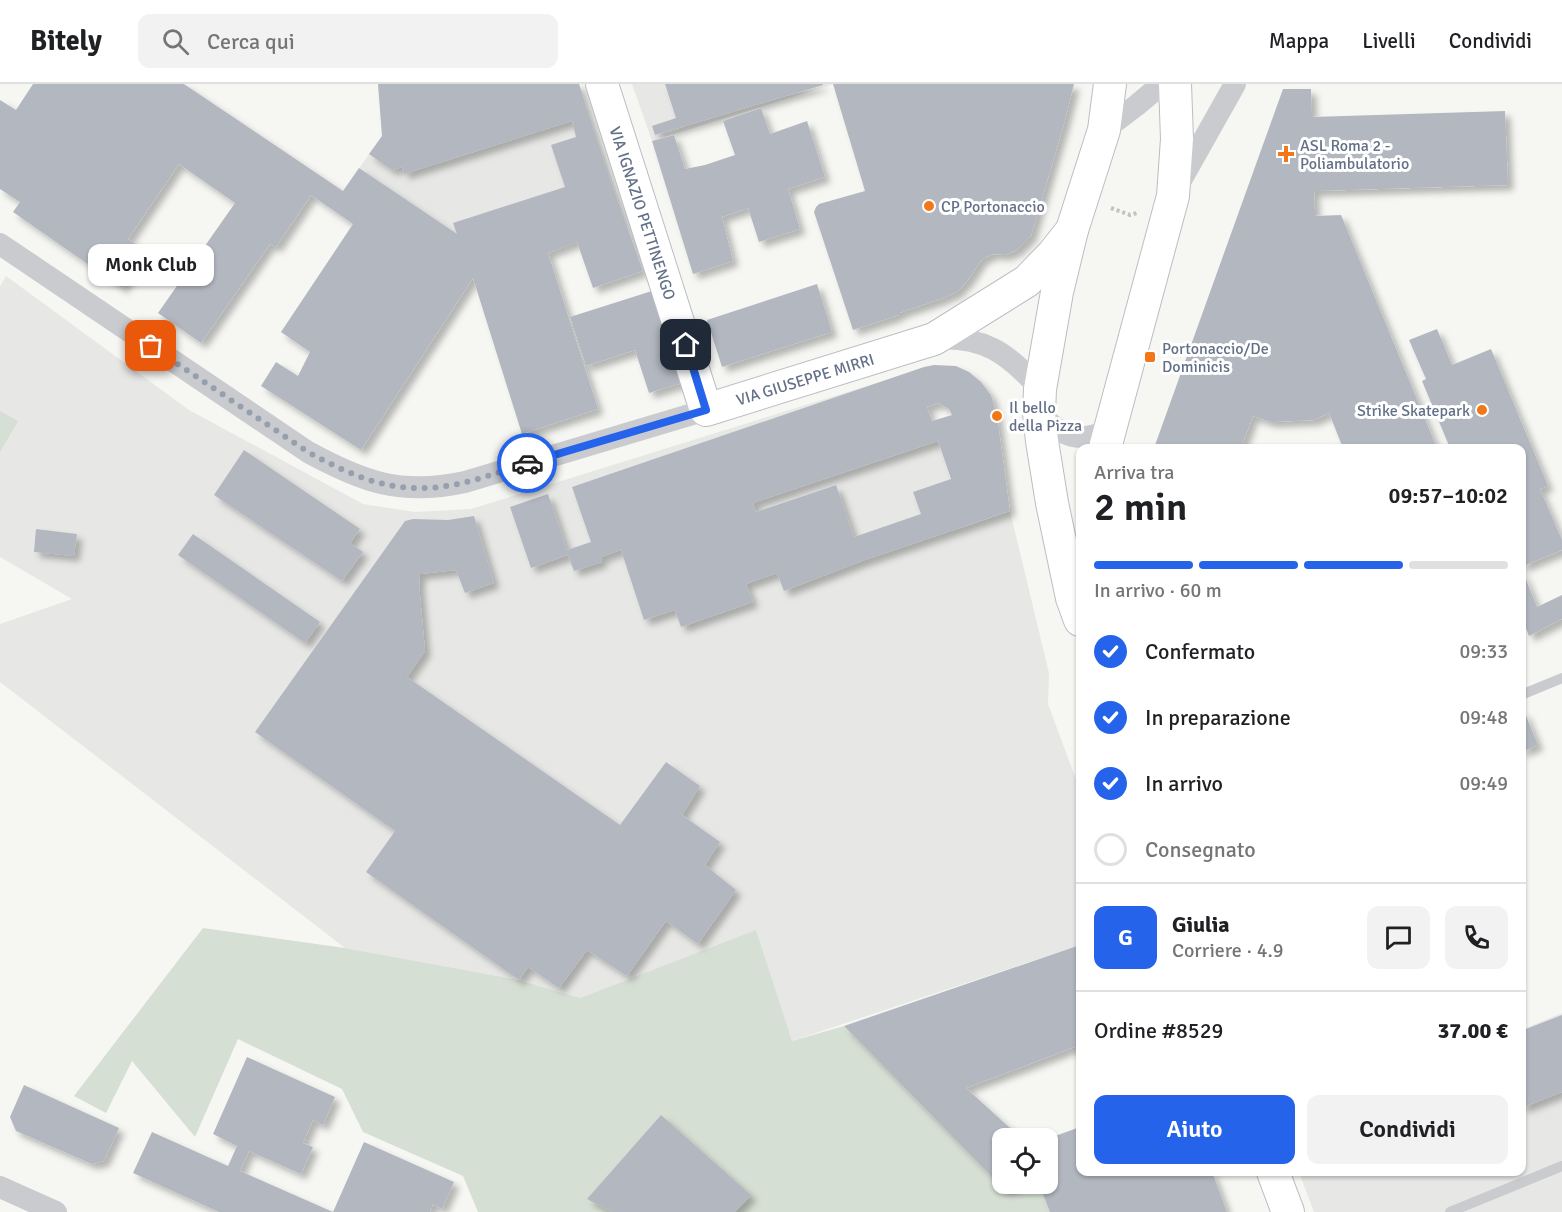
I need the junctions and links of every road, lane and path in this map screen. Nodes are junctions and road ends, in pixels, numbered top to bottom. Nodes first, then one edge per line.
1 (602, 84) edge
2 (1110, 84) edge
3 (1162, 84) edge
4 (1175, 84) edge
5 (1235, 84) edge
6 (1104, 130) junction
7 (1173, 196) junction
8 (1112, 208) dead end
9 (1140, 213) dead end
10 (1072, 230) junction
11 (0, 244) edge
12 (934, 339) junction
13 (1040, 401) junction
14 (706, 410) junction
15 (1107, 439) edge
16 (1076, 607) edge
17 (1562, 678) edge
18 (1526, 693) edge
19 (1562, 1166) edge
20 (1274, 1176) edge
21 (0, 1187) edge
22 (56, 1212) edge
23 (1288, 1212) edge
24 (1450, 1212) edge

1 - 14 main road, VIA IGNAZIO PETTINENGO
2 - 6 main road
3 - 6 street
4 - 7 main road
5 - 7 street
6 - 10 main road
7 - 15 main road
8 - 9 path
10 - 12 main road, VIA GIUSEPPE MIRRI
10 - 13 main road
11 - 14 street, VIA GIUSEPPE MIRRI
12 - 13 street, VIA GIUSEPPE MIRRI
12 - 14 main road, VIA GIUSEPPE MIRRI
13 - 15 street, VIA GIUSEPPE MIRRI
13 - 16 main road
17 - 18 lane
19 - 24 lane
20 - 23 main road
21 - 22 street

